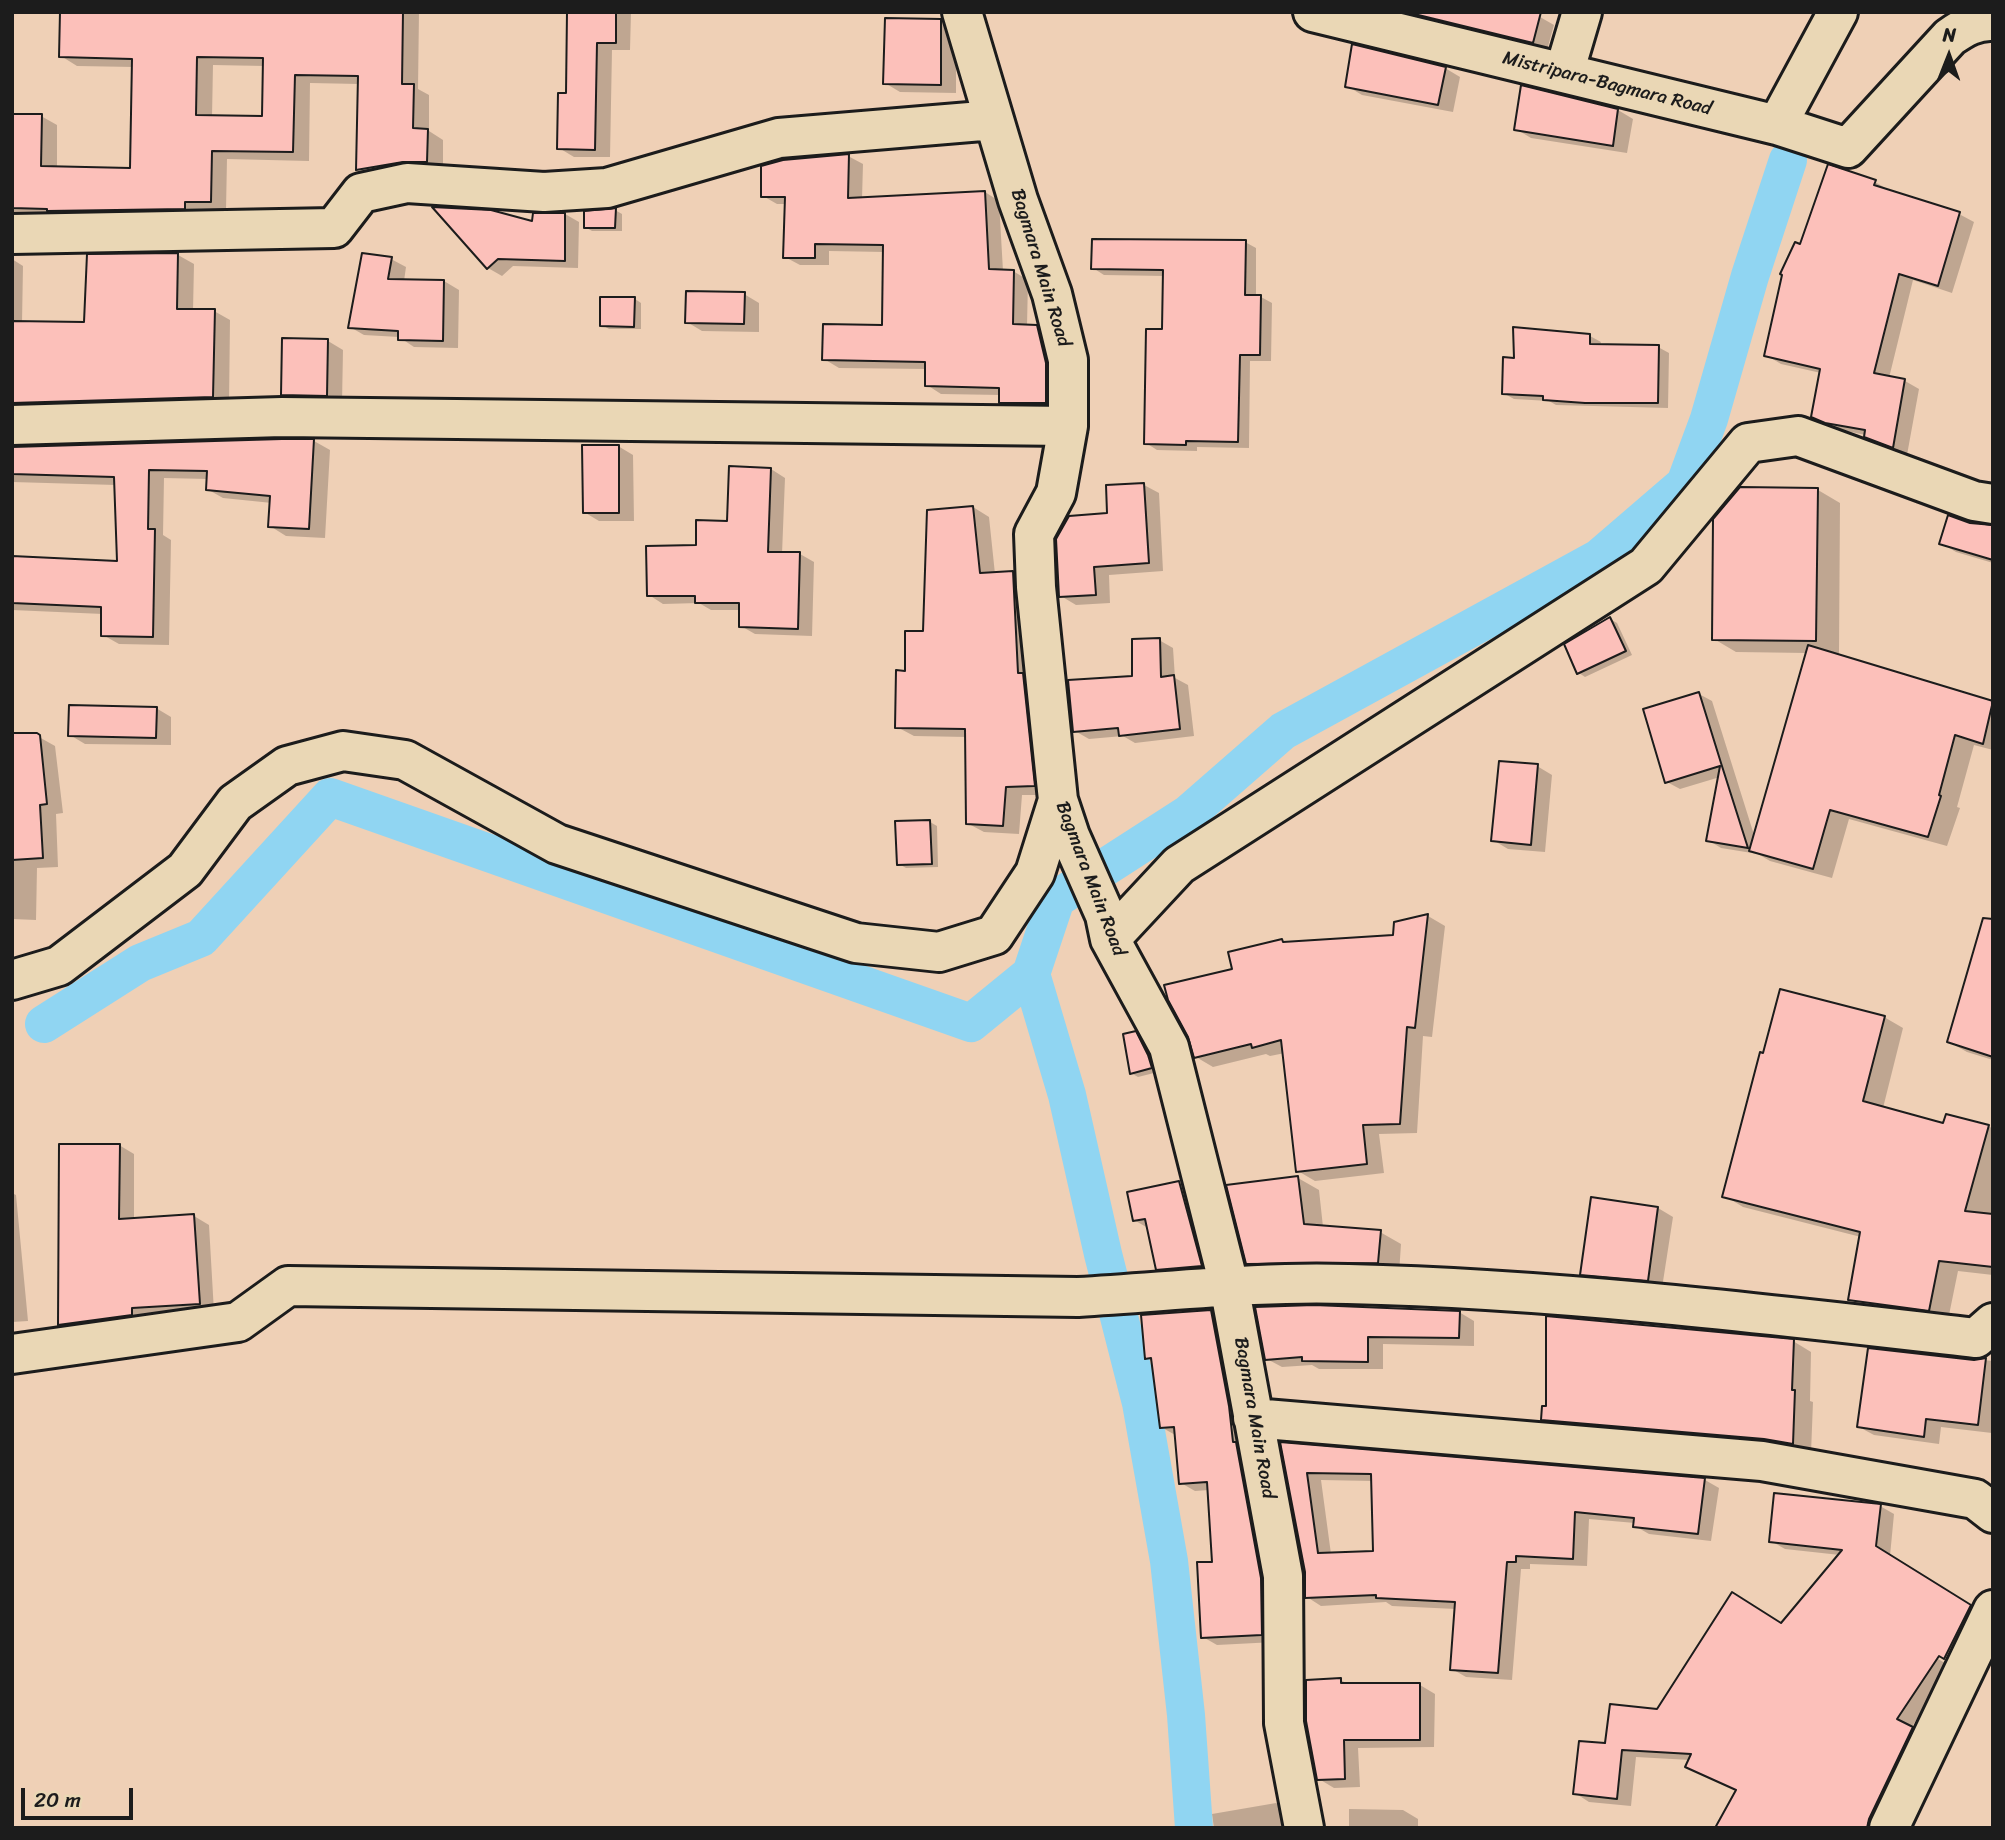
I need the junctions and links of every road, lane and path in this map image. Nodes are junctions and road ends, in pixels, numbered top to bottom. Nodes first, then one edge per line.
1 (962, 12) edge
2 (1312, 12) edge
3 (1582, 12) edge
4 (1838, 12) edge
5 (1993, 21) edge
6 (1564, 73) junction
7 (994, 120) junction
8 (1777, 125) junction
9 (12, 234) edge
10 (12, 425) edge
11 (1068, 426) junction
12 (1993, 504) edge
13 (1058, 800) junction
14 (1107, 927) junction
15 (12, 980) edge
16 (1229, 1285) junction
17 (1993, 1323) edge
18 (12, 1354) edge
19 (1253, 1418) junction
20 (1993, 1513) edge
21 (1993, 1610) edge
22 (1304, 1828) edge
23 (1889, 1828) edge

1 - 7 street, Bagmara Main Road
2 - 6 street, Mistripara-Bagmara Road
3 - 6 street
4 - 8 street
5 - 8 street, Mistripara-Bagmara Road
6 - 8 street, Mistripara-Bagmara Road
7 - 9 street
7 - 11 street, Bagmara Main Road
10 - 11 street
11 - 13 street, Bagmara Main Road
12 - 14 street
13 - 14 street, Bagmara Main Road
13 - 15 street
14 - 16 street, Bagmara Main Road
16 - 17 street
16 - 18 street
16 - 19 street, Bagmara Main Road
19 - 20 street
19 - 22 street, Bagmara Main Road
21 - 23 street

